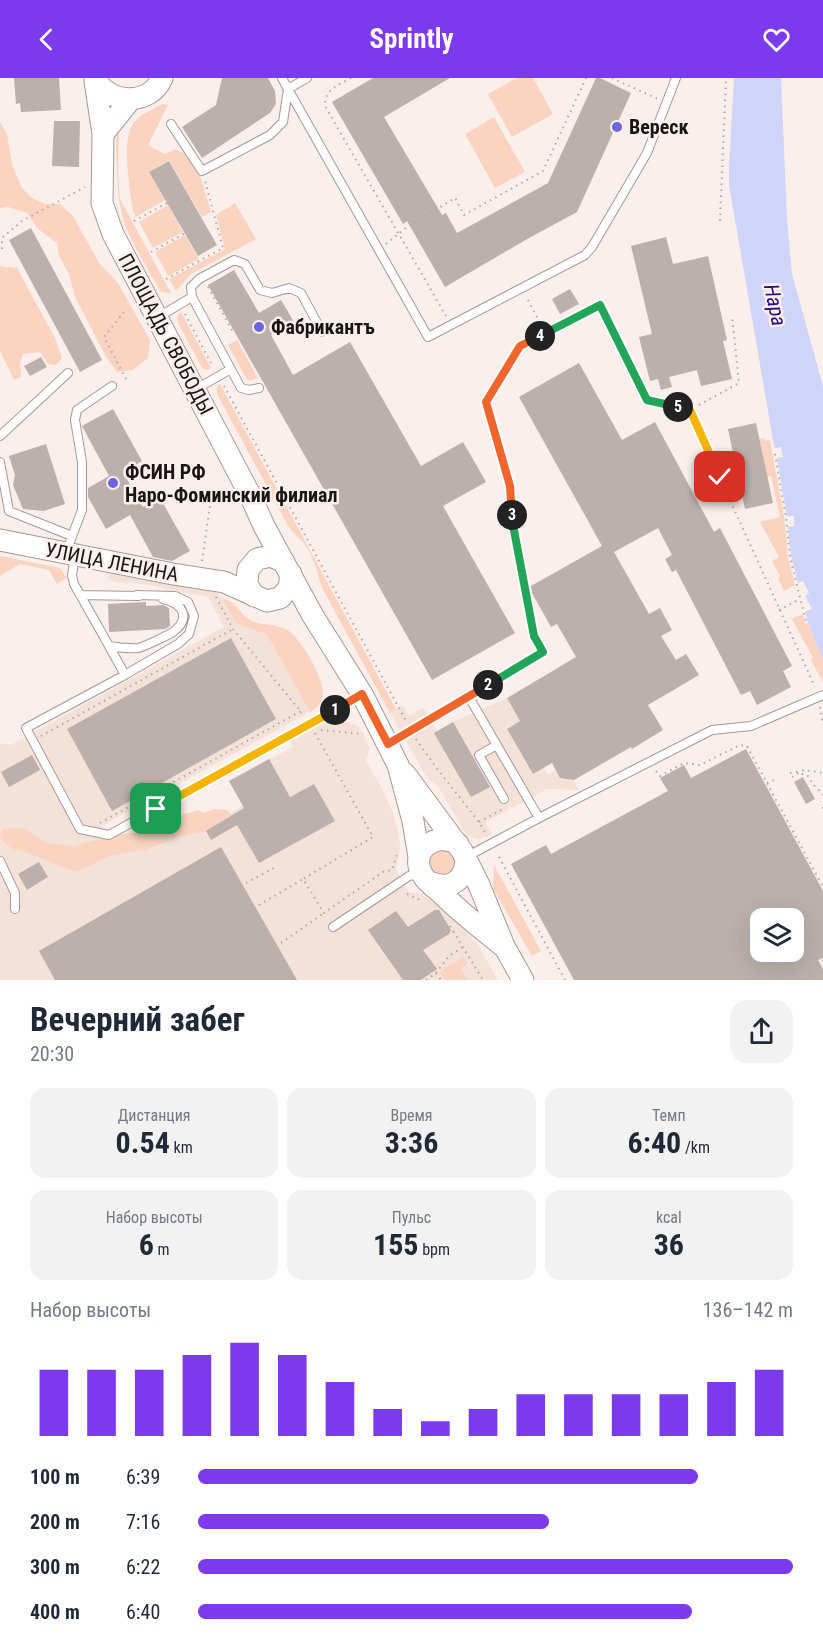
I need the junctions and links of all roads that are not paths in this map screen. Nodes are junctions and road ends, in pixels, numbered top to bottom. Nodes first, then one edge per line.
1 (162, 78) edge
2 (282, 78) edge
3 (308, 78) edge
4 (676, 78) edge
5 (95, 79) edge
6 (288, 89) junction
7 (131, 99) junction
8 (171, 124) dead end
9 (103, 134) junction
10 (192, 297) junction
11 (157, 318) junction
12 (322, 332) dead end
13 (231, 369) junction
14 (68, 373) dead end
15 (112, 386) dead end
16 (259, 388) dead end
17 (195, 390) junction
18 (690, 410) road end
19 (0, 436) edge
20 (0, 462) edge
21 (264, 526) junction
22 (0, 540) edge
23 (71, 548) junction
24 (252, 565) junction
25 (287, 568) junction
26 (219, 589) junction
27 (80, 595) junction
28 (137, 595) junction
29 (261, 598) junction
30 (313, 616) junction
31 (109, 646) junction
32 (125, 675) junction
33 (362, 694) junction
34 (821, 695) edge
35 (469, 696) junction
36 (388, 744) junction
37 (497, 745) junction
38 (399, 765) junction
39 (504, 799) dead end
40 (539, 818) junction
41 (462, 851) junction
42 (0, 861) edge
43 (423, 871) junction
44 (15, 909) dead end
45 (333, 927) dead end
46 (504, 946) junction
47 (523, 980) edge

1 - 7 main road
2 - 6 lane
3 - 6 lane
4 - 6 lane
5 - 7 main road
5 - 9 main road, ПЛОЩАДЬ СВОБОДЫ
6 - 8 lane
7 - 9 main road
9 - 11 main road, ПЛОЩАДЬ СВОБОДЫ
10 - 11 lane
10 - 12 lane
10 - 13 lane
11 - 17 main road, ПЛОЩАДЬ СВОБОДЫ
13 - 16 lane
13 - 17 lane
14 - 19 lane
15 - 23 lane
17 - 21 main road, ПЛОЩАДЬ СВОБОДЫ
18 - 35 lane
20 - 23 lane
21 - 24 main road
21 - 25 main road, ПЛОЩАДЬ СВОБОДЫ
22 - 23 main road, УЛИЦА ЛЕНИНА
23 - 26 main road, УЛИЦА ЛЕНИНА
23 - 27 lane
24 - 25 main road
24 - 26 main road
24 - 29 main road
25 - 29 main road
25 - 30 main road, ПЛОЩАДЬ СВОБОДЫ
26 - 29 main road, УЛИЦА ЛЕНИНА
27 - 28 lane
27 - 31 lane
28 - 31 lane
28 - 32 lane
29 - 30 main road
30 - 33 main road, ПЛОЩАДЬ СВОБОДЫ
31 - 32 lane
32 - 33 lane
33 - 36 main road, ПЛОЩАДЬ СВОБОДЫ
34 - 40 lane
35 - 36 lane
35 - 37 lane
36 - 38 main road, ПЛОЩАДЬ СВОБОДЫ
37 - 39 lane
37 - 40 lane
38 - 41 main road, ПЛОЩАДЬ СВОБОДЫ
38 - 43 main road, ПЛОЩАДЬ СВОБОДЫ
40 - 41 lane
41 - 43 main road
41 - 43 main road
41 - 46 main road, ПЛОЩАДЬ СВОБОДЫ
42 - 44 lane
43 - 45 lane
43 - 46 main road, ПЛОЩАДЬ СВОБОДЫ
46 - 47 main road, ПЛОЩАДЬ СВОБОДЫ

